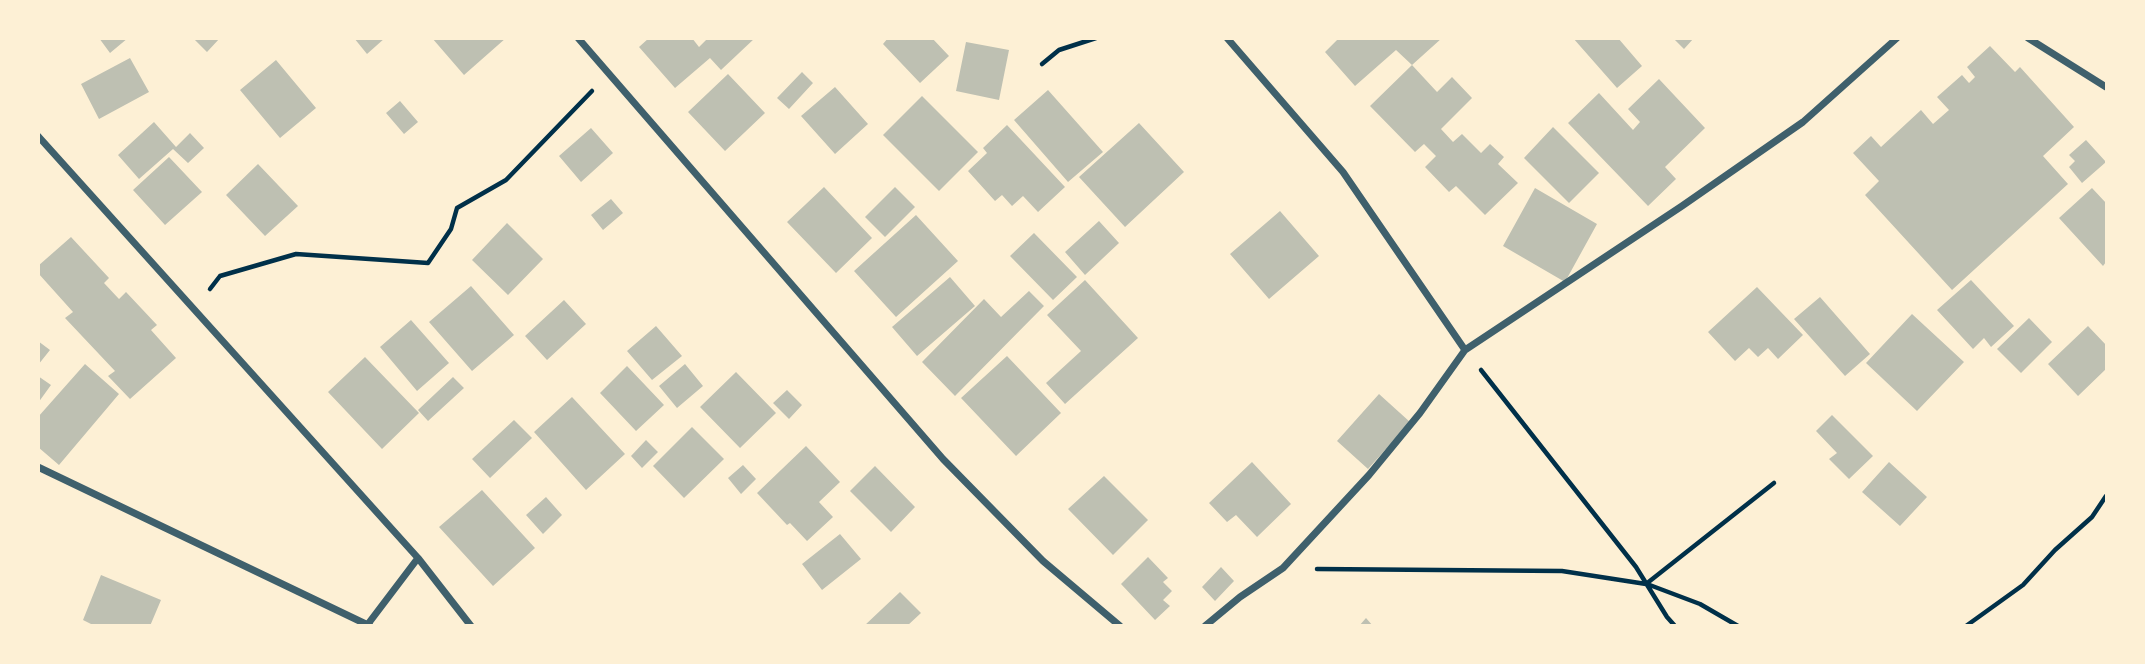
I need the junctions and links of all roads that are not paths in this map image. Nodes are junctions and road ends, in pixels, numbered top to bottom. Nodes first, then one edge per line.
1 (578, 38) edge
2 (1227, 38) edge
3 (1897, 38) edge
4 (2028, 38) edge
5 (2106, 87) edge
6 (38, 136) edge
7 (1465, 350) junction
8 (38, 467) edge
9 (418, 558) junction
10 (369, 625) edge
11 (471, 625) edge
12 (1120, 625) edge
13 (1205, 625) edge

1 - 12 street
2 - 7 street
3 - 7 street
4 - 5 street
6 - 9 street
7 - 13 street
8 - 10 street
9 - 10 street
9 - 11 street

